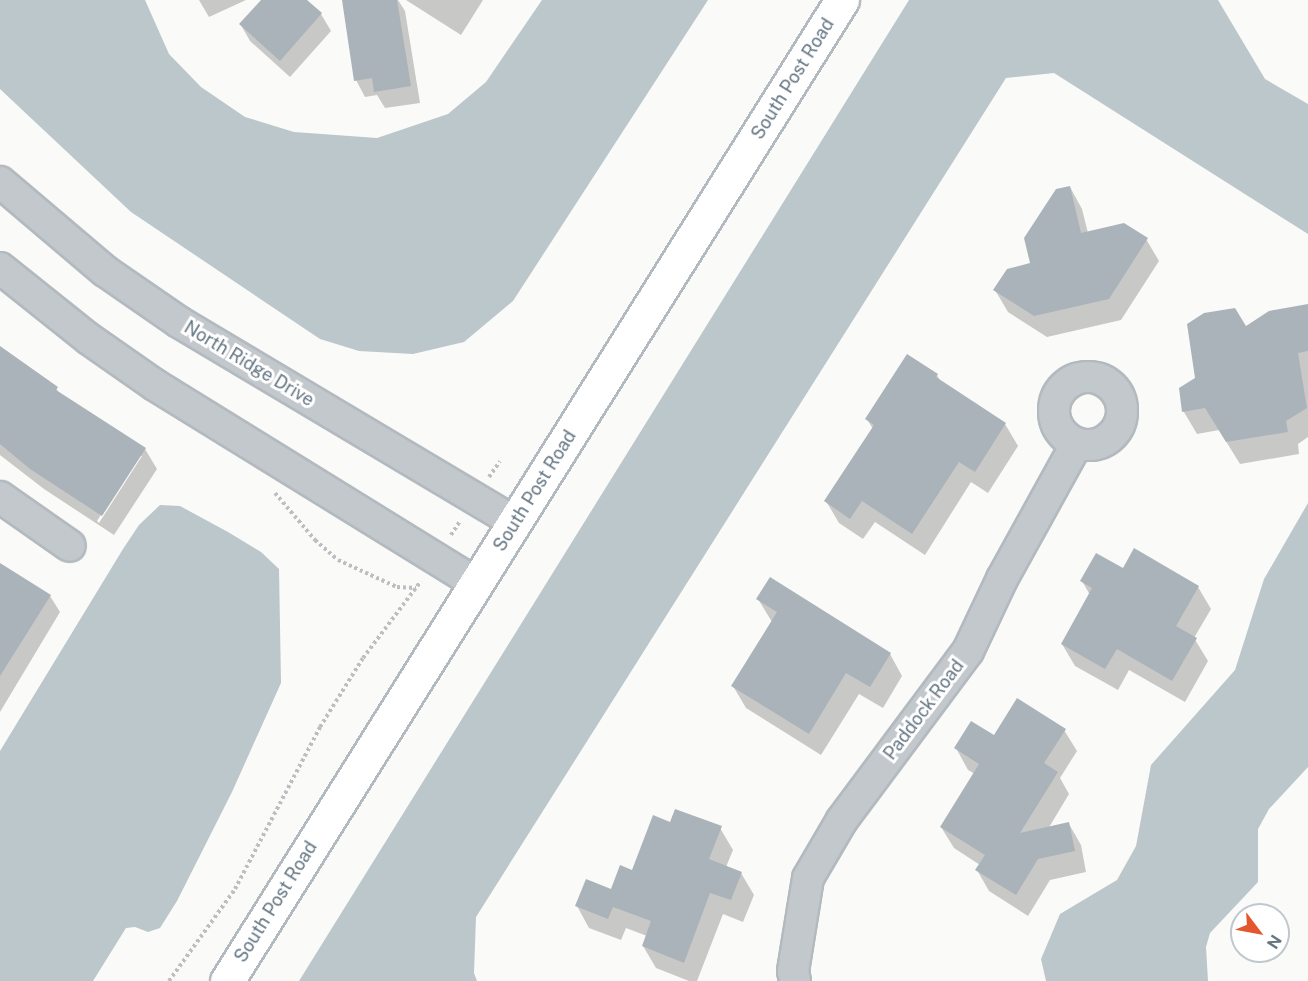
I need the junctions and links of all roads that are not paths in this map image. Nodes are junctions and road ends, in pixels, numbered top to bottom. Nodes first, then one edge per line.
1 (842, 0) edge
2 (0, 182) edge
3 (0, 268) edge
4 (1077, 443) dead end
5 (0, 497) edge
6 (515, 522) junction
7 (70, 546) dead end
8 (476, 584) junction
9 (227, 981) edge
10 (795, 981) edge

1 - 6 street, South Post Road
2 - 6 street, North Ridge Drive
3 - 8 street
4 - 10 street, Paddock Road
5 - 7 street
6 - 8 street, South Post Road
8 - 9 street, South Post Road

